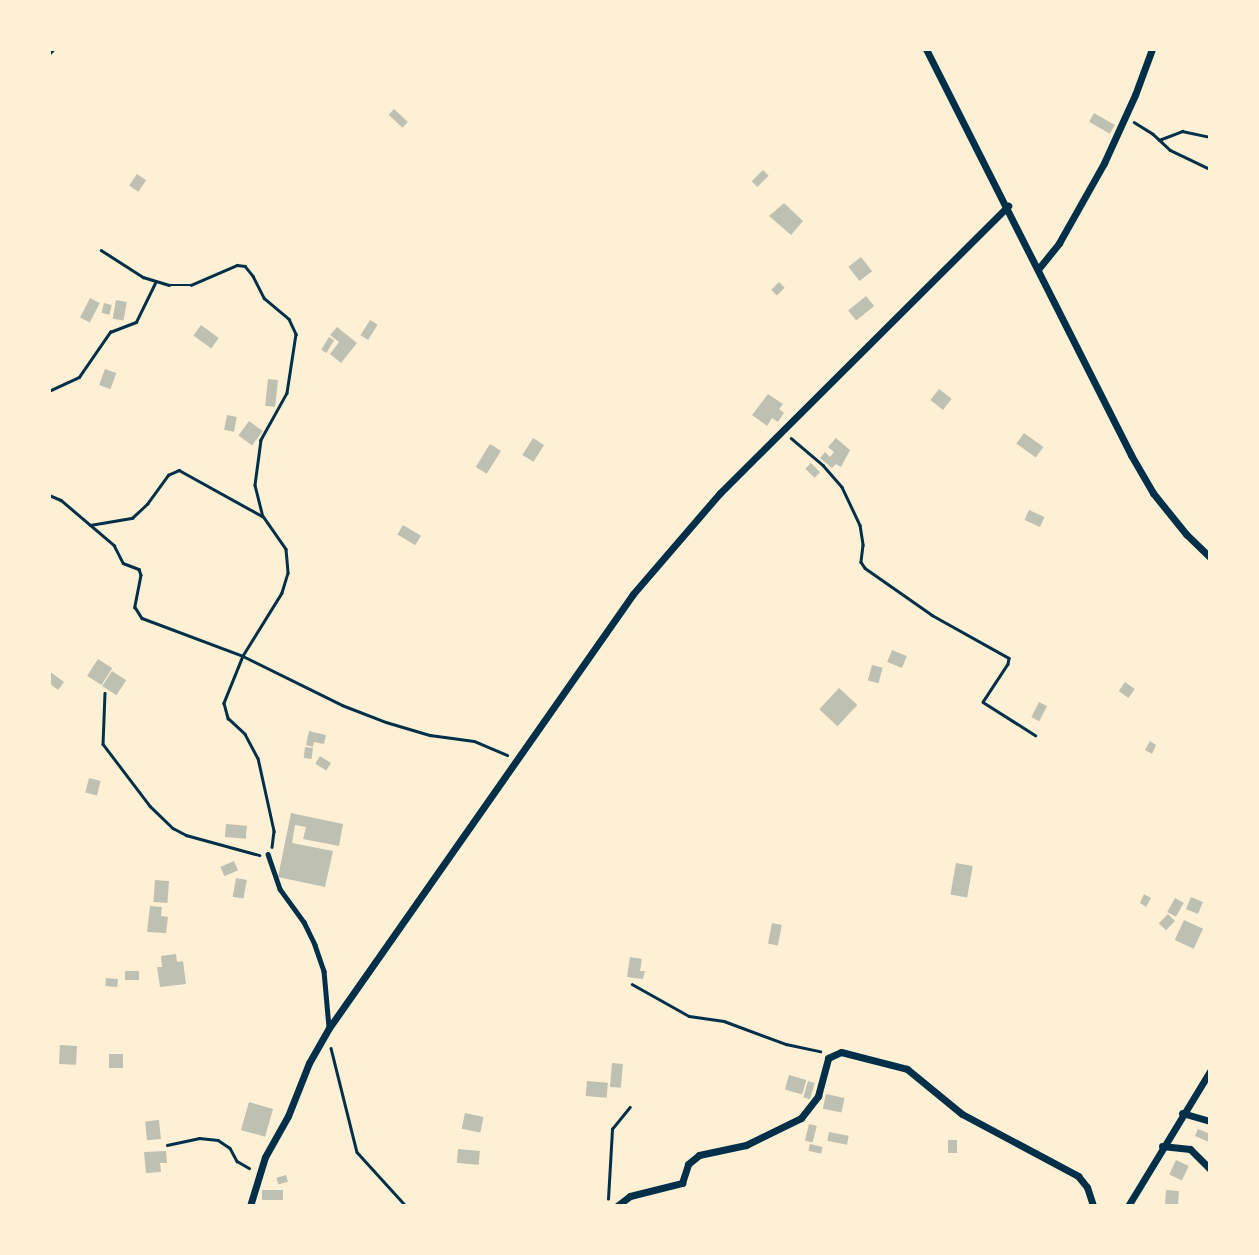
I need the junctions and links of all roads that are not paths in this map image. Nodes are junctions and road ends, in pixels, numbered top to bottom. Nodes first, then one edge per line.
1 (926, 49) edge
2 (1152, 49) edge
3 (1008, 206) junction
4 (1039, 268) junction
5 (1210, 557) edge
6 (268, 854) road end
7 (329, 1028) junction
8 (1210, 1071) edge
9 (1182, 1113) junction
10 (1210, 1122) edge
11 (1162, 1146) junction
12 (1210, 1169) edge
13 (250, 1206) edge
14 (617, 1206) edge
15 (1093, 1206) edge
16 (1128, 1206) edge

1 - 3 street
2 - 4 street
3 - 4 street
3 - 7 street
4 - 5 street
6 - 7 lane
7 - 13 street
8 - 9 street
9 - 10 street
9 - 11 street
11 - 12 street
11 - 16 street
14 - 15 street

